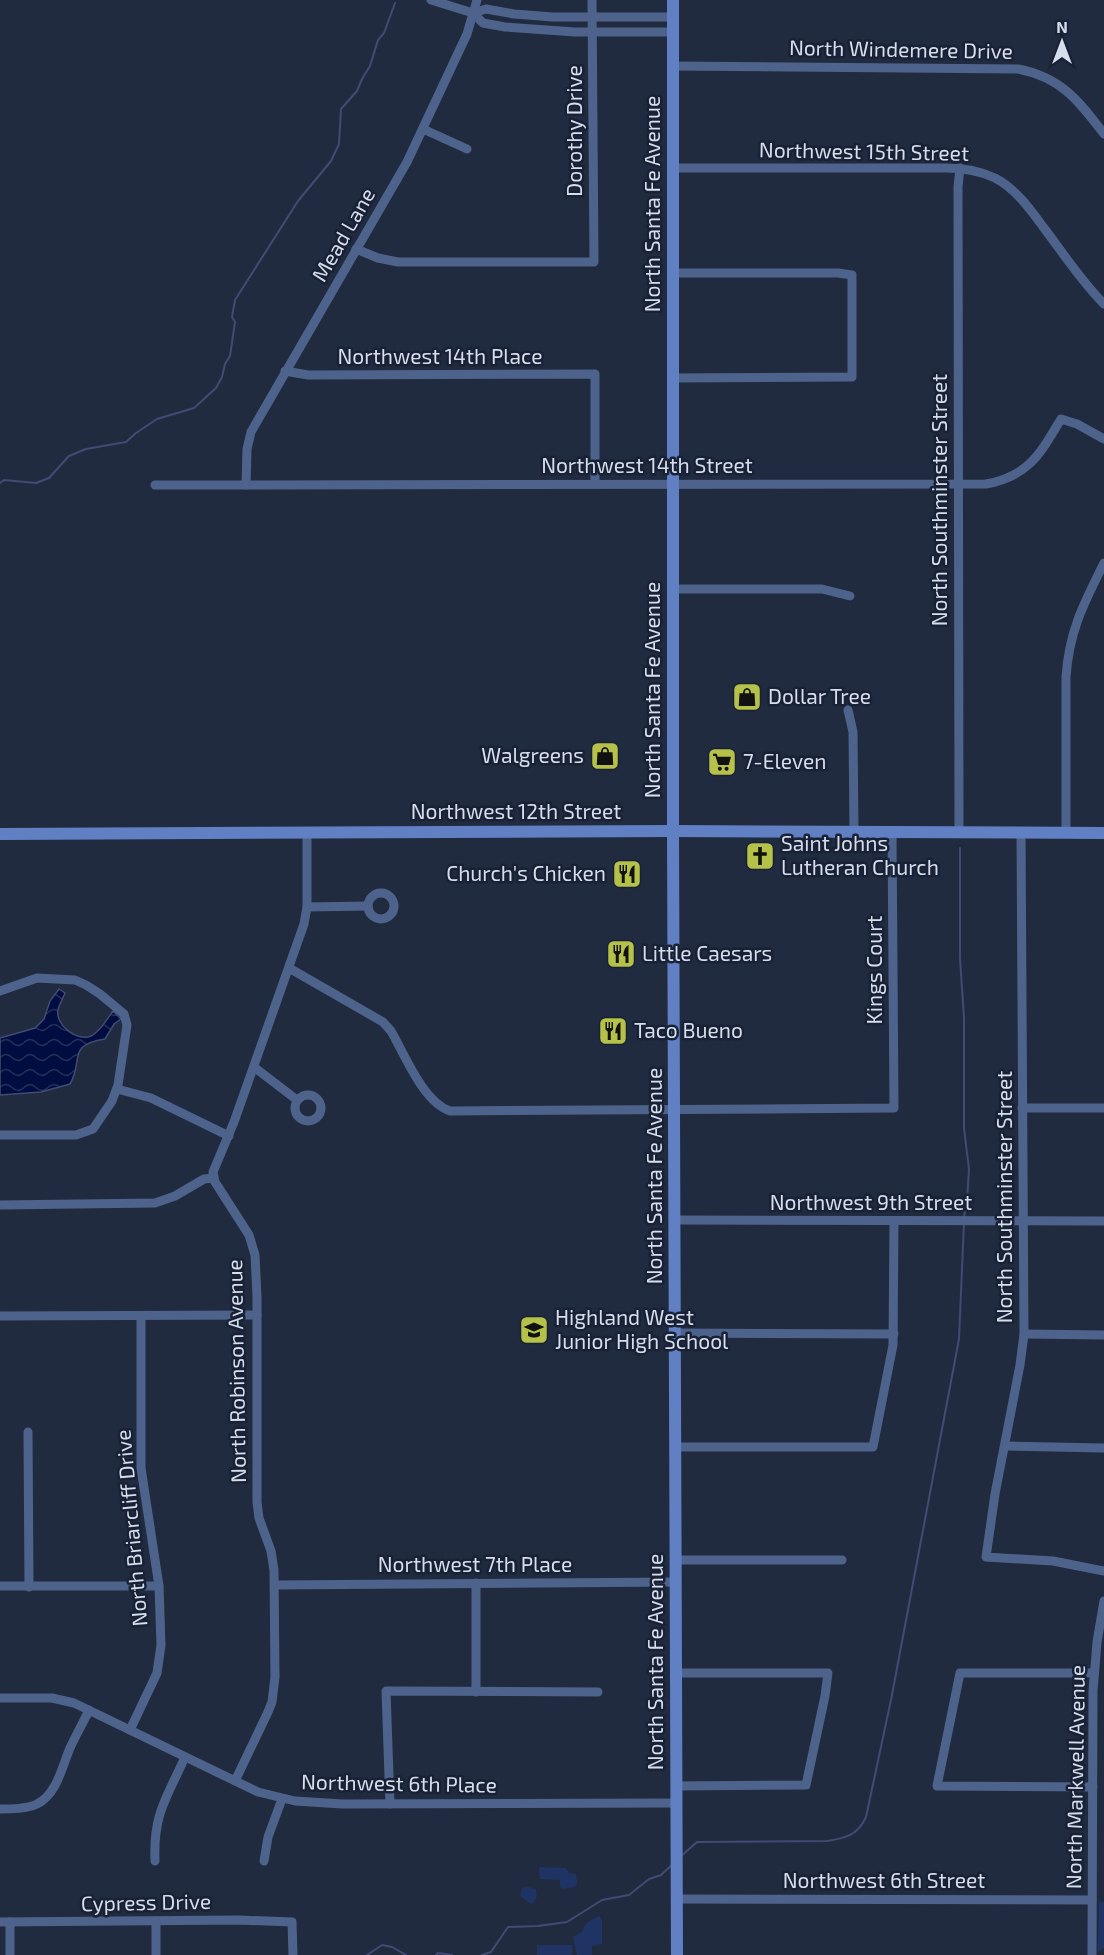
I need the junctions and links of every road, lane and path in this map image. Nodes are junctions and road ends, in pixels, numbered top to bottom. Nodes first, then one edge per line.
1 (431, 0) edge
2 (477, 0) edge
3 (592, 0) edge
4 (673, 0) edge
5 (473, 13) junction
6 (592, 17) junction
7 (673, 17) junction
8 (592, 32) junction
9 (673, 32) junction
10 (673, 66) junction
11 (423, 129) junction
12 (1104, 134) edge
13 (467, 150) dead end
14 (673, 168) junction
15 (960, 168) junction
16 (356, 249) junction
17 (673, 273) junction
18 (1104, 304) edge
19 (285, 371) junction
20 (673, 378) junction
21 (1104, 439) edge
22 (958, 483) junction
23 (595, 484) junction
24 (672, 484) junction
25 (155, 485) dead end
26 (246, 485) junction
27 (1104, 563) edge
28 (673, 589) junction
29 (850, 596) dead end
30 (848, 710) dead end
31 (673, 831) junction
32 (854, 831) junction
33 (307, 832) junction
34 (892, 832) junction
35 (959, 832) junction
36 (1021, 832) junction
37 (1066, 833) junction
38 (1104, 833) edge
39 (0, 834) edge
40 (368, 906) dead end
41 (307, 907) junction
42 (289, 968) junction
43 (0, 991) edge
44 (254, 1067) junction
45 (117, 1089) junction
46 (297, 1100) dead end
47 (1022, 1108) junction
48 (1104, 1108) edge
49 (674, 1109) junction
50 (0, 1135) edge
51 (229, 1136) junction
52 (213, 1178) junction
53 (0, 1205) edge
54 (674, 1220) junction
55 (894, 1221) junction
56 (1022, 1221) junction
57 (1104, 1221) edge
58 (257, 1315) junction
59 (0, 1316) edge
60 (141, 1316) junction
61 (675, 1333) junction
62 (894, 1334) junction
63 (1024, 1334) junction
64 (1104, 1335) edge
65 (28, 1432) dead end
66 (1005, 1446) junction
67 (675, 1447) junction
68 (1104, 1448) edge
69 (675, 1560) junction
70 (842, 1560) dead end
71 (1104, 1571) edge
72 (676, 1582) junction
73 (476, 1583) junction
74 (275, 1585) junction
75 (0, 1586) edge
76 (159, 1586) junction
77 (29, 1587) junction
78 (1104, 1601) edge
79 (676, 1673) junction
80 (1094, 1673) junction
81 (476, 1692) junction
82 (598, 1692) dead end
83 (0, 1698) edge
84 (89, 1710) junction
85 (130, 1730) junction
86 (185, 1757) junction
87 (235, 1781) junction
88 (676, 1786) junction
89 (1093, 1787) junction
90 (282, 1799) junction
91 (676, 1803) junction
92 (390, 1804) junction
93 (0, 1809) edge
94 (1092, 1843) junction
95 (1104, 1843) edge
96 (155, 1861) dead end
97 (264, 1861) dead end
98 (677, 1899) junction
99 (1092, 1900) junction
100 (156, 1921) junction
101 (5, 1922) edge
102 (10, 1955) edge
103 (156, 1955) edge
104 (293, 1955) edge
105 (677, 1955) edge
106 (1092, 1955) edge

1 - 5 street
2 - 5 street, Mead Lane
3 - 6 street, Dorothy Drive
4 - 7 main road, North Santa Fe Avenue
5 - 6 street
5 - 8 street
5 - 11 street, Mead Lane
6 - 7 street
6 - 8 street, Dorothy Drive
7 - 9 main road, North Santa Fe Avenue
8 - 9 street
8 - 16 street, Dorothy Drive
9 - 10 main road, North Santa Fe Avenue
10 - 12 street, North Windemere Drive
10 - 14 main road, North Santa Fe Avenue
11 - 13 street
11 - 16 street, Mead Lane
14 - 15 street, Northwest 15th Street
14 - 17 main road, North Santa Fe Avenue
15 - 18 street, Northwest 15th Street
15 - 22 street, North Southminster Street
16 - 19 street, Mead Lane
17 - 20 main road, North Santa Fe Avenue
17 - 20 street
19 - 23 street, Northwest 14th Place
19 - 26 street, Mead Lane
20 - 24 main road, North Santa Fe Avenue
21 - 22 street, Northwest 14th Street
22 - 24 street, Northwest 14th Street
22 - 35 street, North Southminster Street
23 - 24 street, Northwest 14th Street
23 - 26 street, Northwest 14th Street
24 - 28 main road, North Santa Fe Avenue
25 - 26 street, Northwest 14th Street
27 - 37 street
28 - 29 street
28 - 31 main road, North Santa Fe Avenue
30 - 32 street
31 - 32 main road, Northwest 12th Street
31 - 33 main road, Northwest 12th Street
31 - 49 main road, North Santa Fe Avenue
32 - 34 main road, Northwest 12th Street
33 - 39 main road, Northwest 12th Street
33 - 41 street
34 - 35 main road, Northwest 12th Street
34 - 49 street, Kings Court
35 - 36 main road, Northwest 12th Street
36 - 37 main road, Northwest 12th Street
36 - 47 street, North Southminster Street
37 - 38 main road, Northwest 12th Street
40 - 41 street
41 - 42 street
42 - 44 street
42 - 49 street
43 - 45 street
44 - 46 street
44 - 51 street
45 - 50 street
45 - 51 street
47 - 48 street
47 - 56 street, North Southminster Street
49 - 54 main road, North Santa Fe Avenue
51 - 52 street
52 - 53 street
52 - 58 street, North Robinson Avenue
54 - 55 street, Northwest 9th Street
54 - 61 main road, North Santa Fe Avenue
55 - 56 street, Northwest 9th Street
55 - 62 street
56 - 57 street, Northwest 9th Street
56 - 63 street, North Southminster Street
58 - 60 street
58 - 74 street, North Robinson Avenue
59 - 60 street
60 - 76 street, North Briarcliff Drive
61 - 62 street
61 - 67 main road, North Santa Fe Avenue
62 - 67 street
63 - 64 street
63 - 66 street, North Southminster Street
65 - 77 street
66 - 68 street
66 - 71 street, North Southminster Street
67 - 69 main road, North Santa Fe Avenue
69 - 70 street
69 - 72 main road, North Santa Fe Avenue
72 - 73 street, Northwest 7th Place
72 - 79 main road, North Santa Fe Avenue
73 - 74 street, Northwest 7th Place
73 - 81 street
74 - 87 street, North Robinson Avenue
75 - 77 street
76 - 77 street
76 - 85 street, North Briarcliff Drive
78 - 80 street, North Markwell Avenue
79 - 88 main road, North Santa Fe Avenue
79 - 88 street
80 - 89 street, North Markwell Avenue
80 - 89 street
81 - 82 street
81 - 92 street
83 - 84 street, Northwest 6th Place
84 - 85 street, Northwest 6th Place
84 - 93 street
85 - 86 street, Northwest 6th Place
86 - 87 street, Northwest 6th Place
86 - 96 street
87 - 90 street, Northwest 6th Place
88 - 91 main road, North Santa Fe Avenue
89 - 94 street, North Markwell Avenue
90 - 92 street, Northwest 6th Place
90 - 97 street
91 - 92 street, Northwest 6th Place
91 - 98 main road, North Santa Fe Avenue
94 - 95 street
94 - 99 street, North Markwell Avenue
98 - 99 street, Northwest 6th Street
98 - 105 main road, North Santa Fe Avenue
99 - 106 street, North Markwell Avenue
100 - 101 street, Cypress Drive
100 - 103 street
100 - 104 street, Cypress Drive
101 - 102 street

